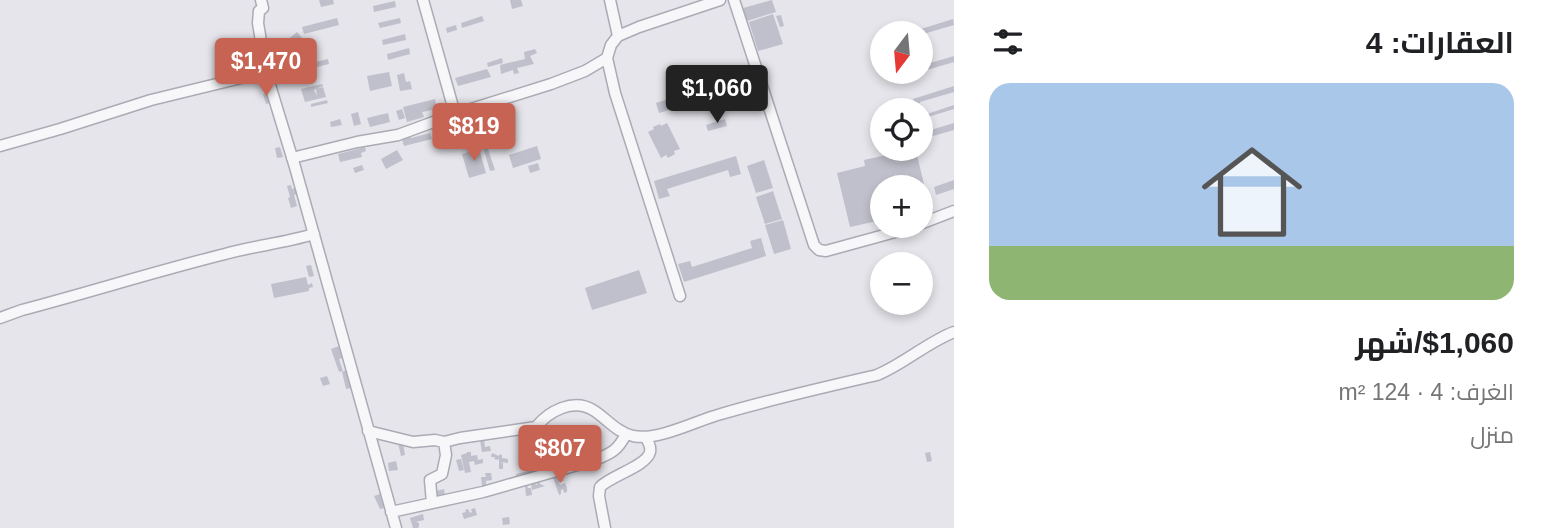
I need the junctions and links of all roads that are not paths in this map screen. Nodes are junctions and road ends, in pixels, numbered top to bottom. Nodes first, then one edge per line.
1 (261, 0) edge
2 (423, 0) edge
3 (610, 0) edge
4 (720, 0) edge
5 (734, 0) edge
6 (704, 3) edge
7 (618, 36) junction
8 (607, 58) junction
9 (266, 72) junction
10 (455, 114) junction
11 (0, 146) edge
12 (292, 158) junction
13 (954, 211) edge
14 (933, 219) edge
15 (314, 234) junction
16 (872, 238) edge
17 (680, 296) dead end
18 (0, 318) edge
19 (954, 332) edge
20 (368, 431) junction
21 (626, 434) junction
22 (645, 437) junction
23 (444, 442) junction
24 (432, 503) junction
25 (391, 512) junction
26 (396, 528) edge
27 (604, 528) edge

1 - 9 street
2 - 10 street
3 - 7 street
4 - 6 street
5 - 16 street
6 - 7 street
7 - 8 street
8 - 10 street
8 - 17 street
9 - 11 street
9 - 12 street
10 - 12 street
12 - 15 street
13 - 14 street
15 - 18 street
15 - 20 street
19 - 22 street
20 - 23 street
20 - 25 street
21 - 22 street
21 - 23 street
21 - 24 street
22 - 27 street
23 - 24 street
24 - 25 street
25 - 26 street

